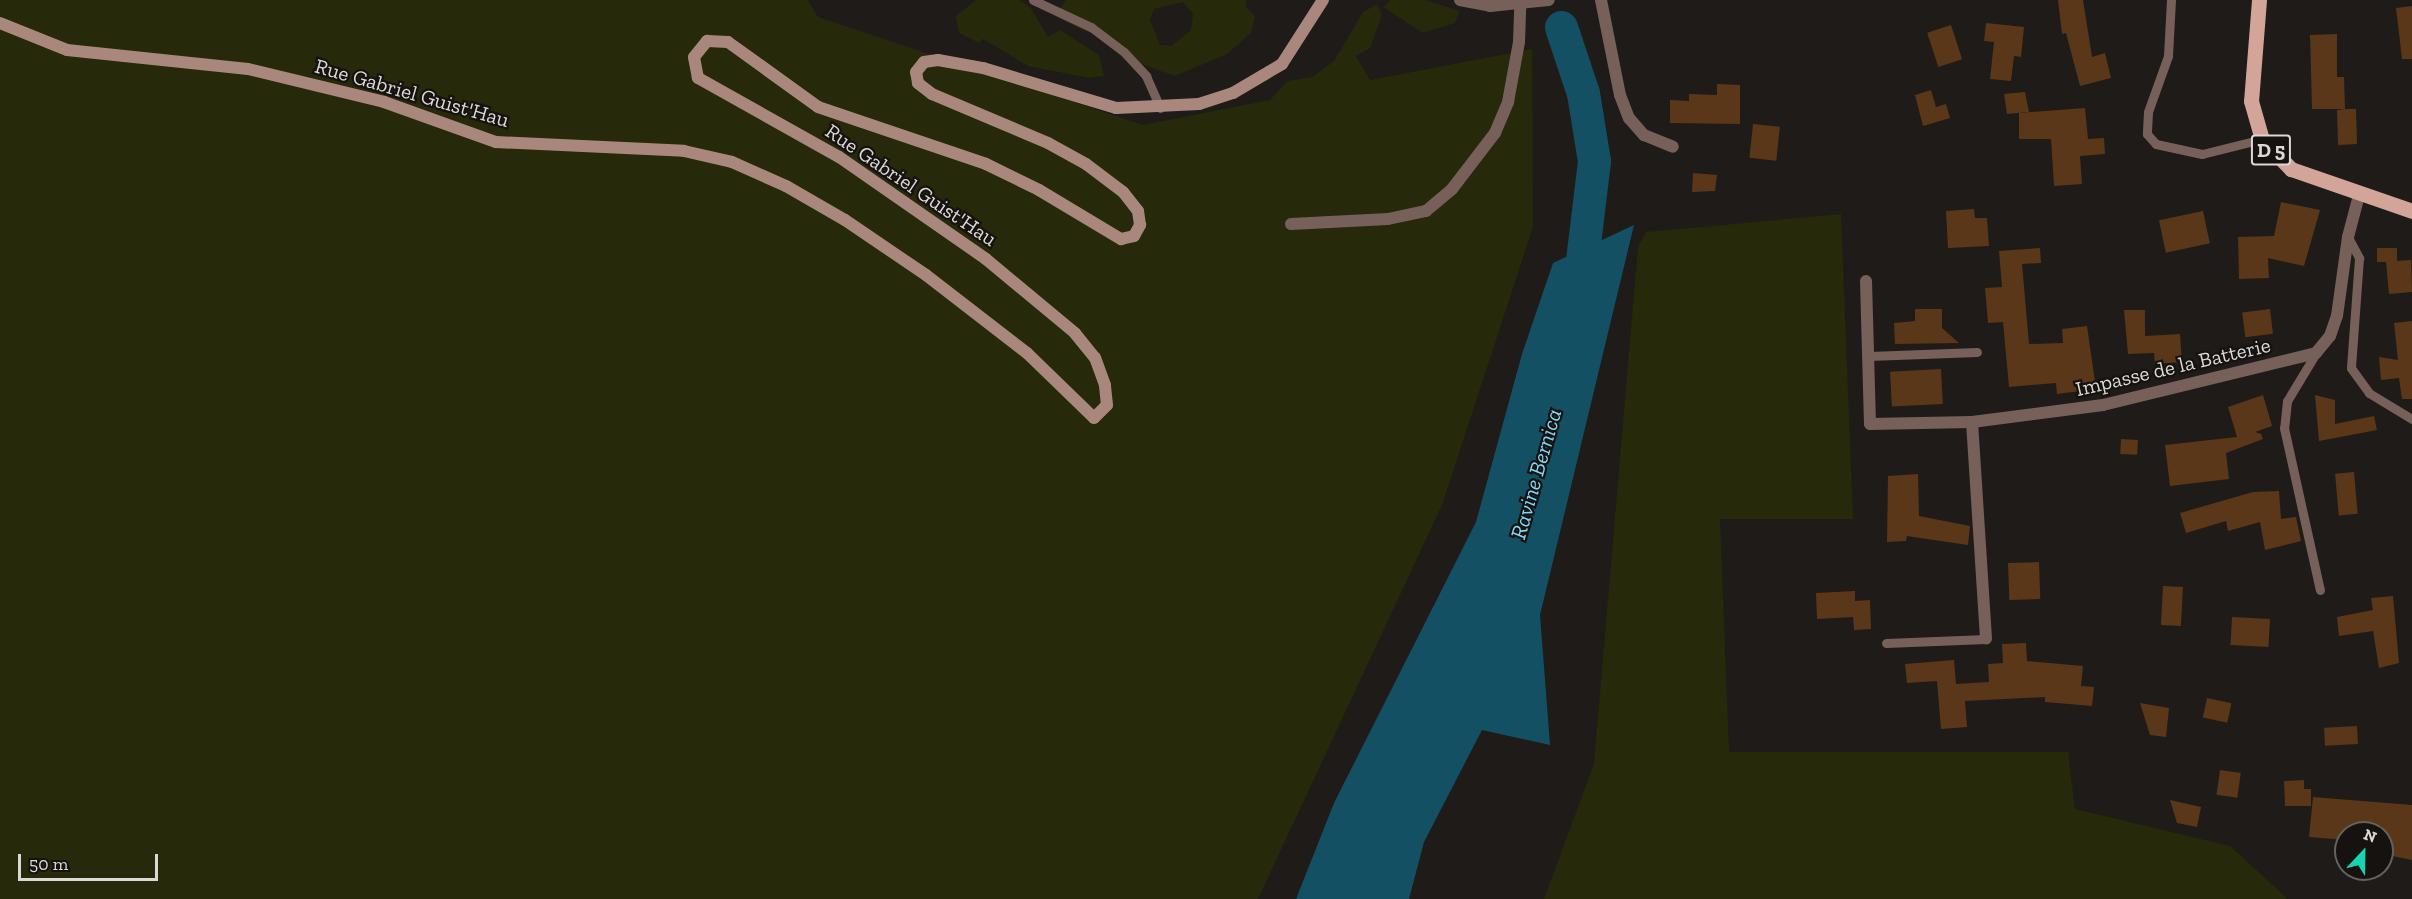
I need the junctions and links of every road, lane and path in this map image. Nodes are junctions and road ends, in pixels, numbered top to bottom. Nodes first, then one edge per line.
1 (1033, 0) edge
2 (1323, 0) edge
3 (1460, 0) edge
4 (1548, 0) edge
5 (1601, 0) edge
6 (2171, 0) edge
7 (2259, 0) edge
8 (1520, 5) junction
9 (0, 23) edge
10 (1160, 108) junction
11 (2262, 139) junction
12 (1673, 147) dead end
13 (2359, 195) junction
14 (2412, 211) edge
15 (1292, 224) dead end
16 (2348, 237) junction
17 (1866, 281) dead end
18 (1977, 352) dead end
19 (2316, 353) junction
20 (1869, 356) junction
21 (2412, 419) edge
22 (1972, 422) junction
23 (2320, 590) dead end
24 (1986, 639) joint
25 (1886, 643) dead end

1 - 10 lane
2 - 10 main road, Rue Gabriel Guist'Hau
3 - 8 street
4 - 8 street
5 - 12 street
6 - 11 lane
7 - 11 main road, D 5
8 - 15 street
9 - 10 main road, Rue Gabriel Guist'Hau
11 - 13 main road, D 5
13 - 14 main road, D 5
13 - 16 street
16 - 19 street
16 - 21 lane
17 - 20 street
18 - 20 lane
19 - 22 street, Impasse de la Batterie
19 - 23 lane
20 - 22 street, Impasse de la Batterie
22 - 24 street
24 - 25 lane

